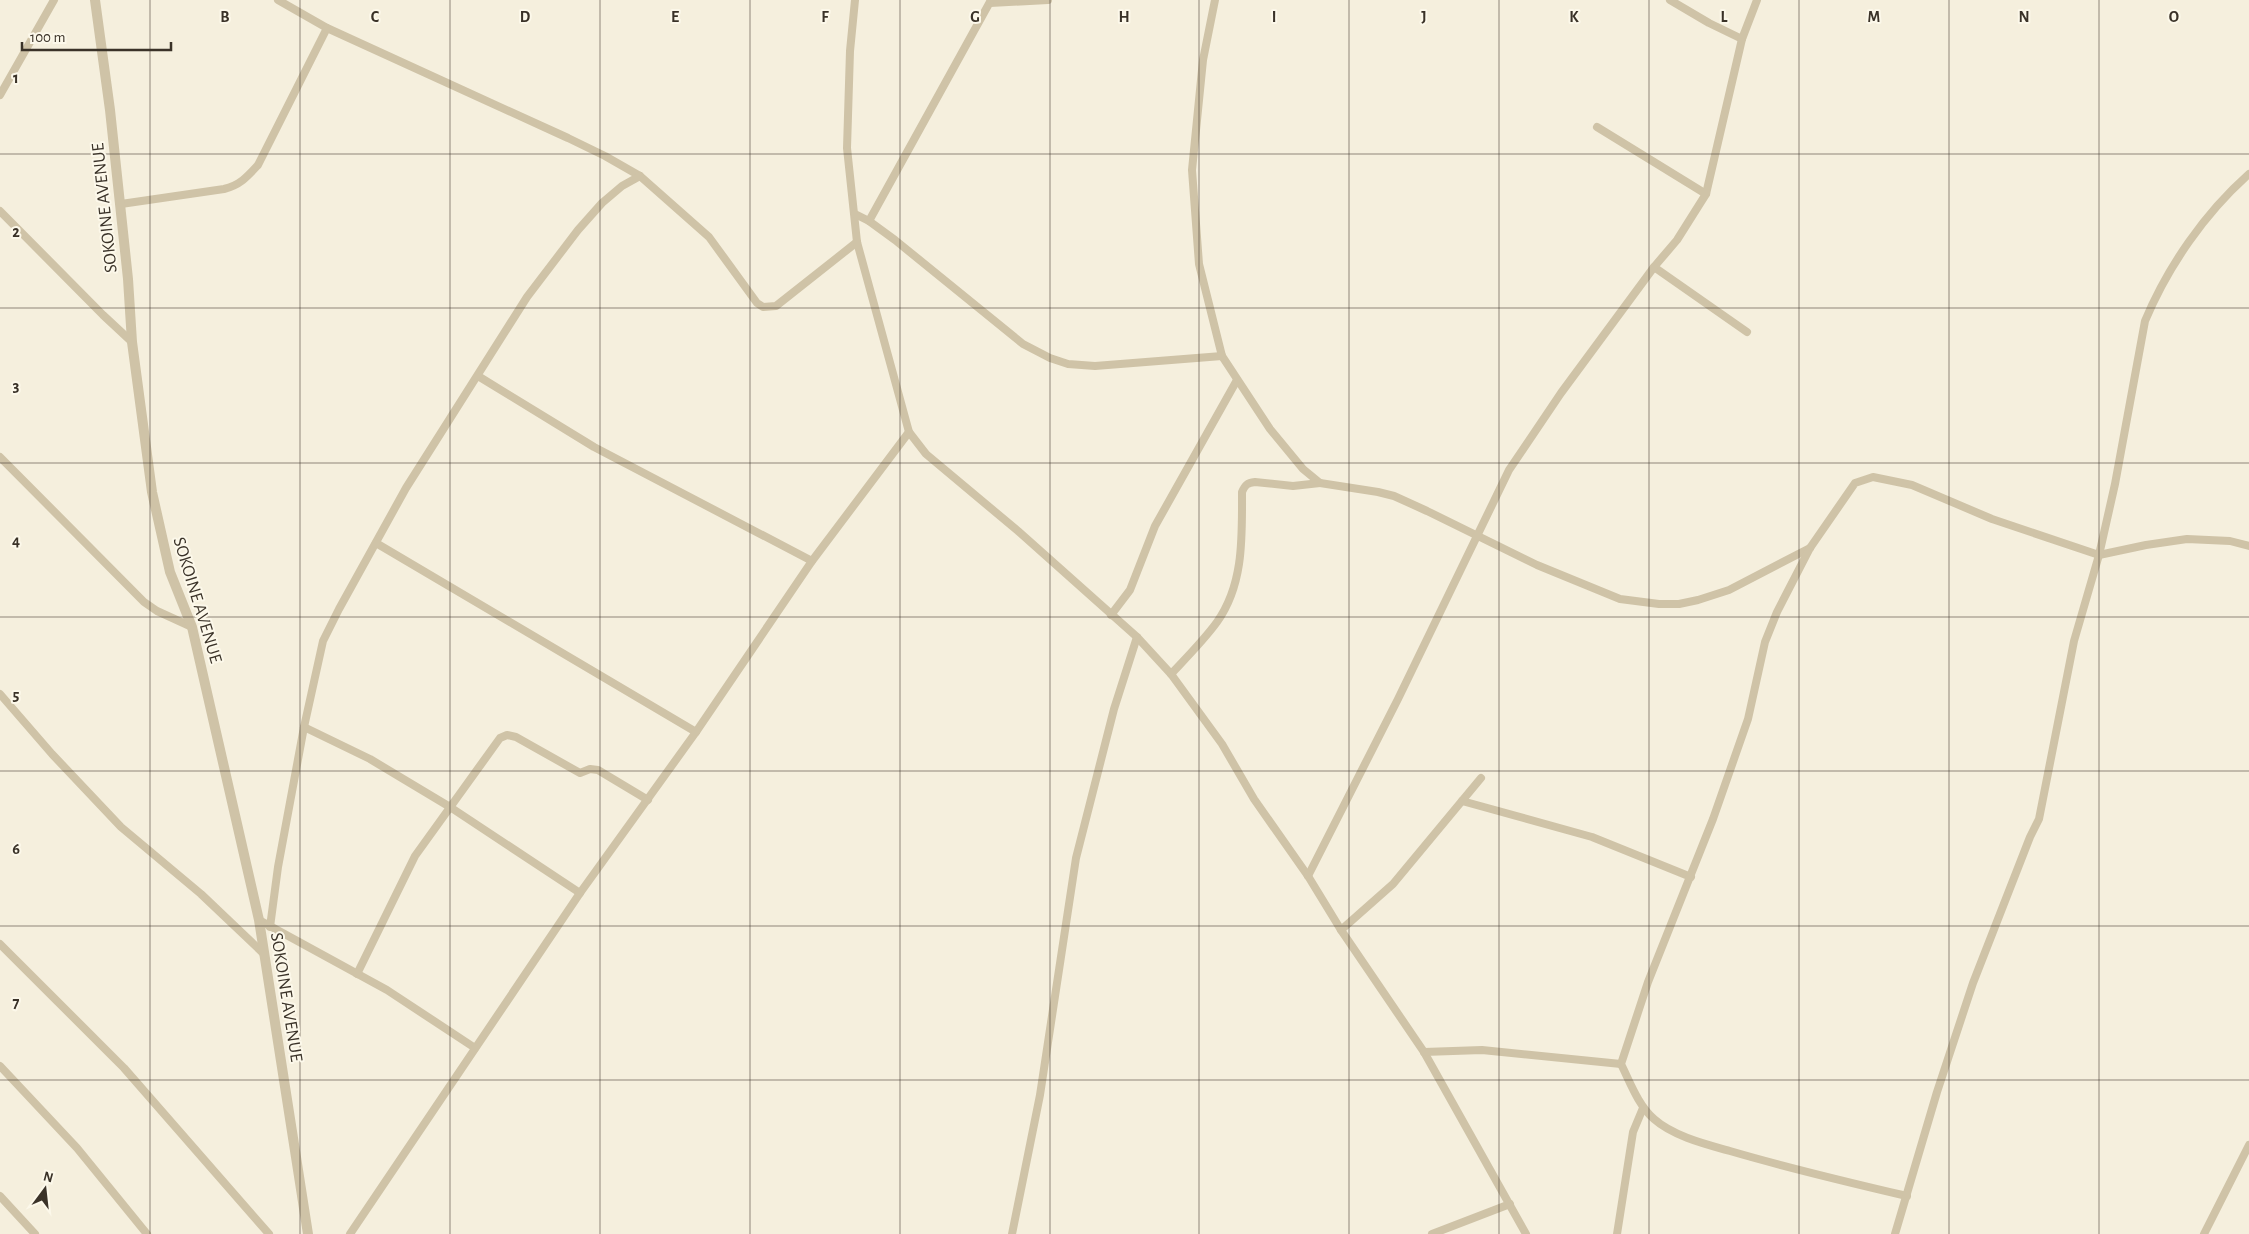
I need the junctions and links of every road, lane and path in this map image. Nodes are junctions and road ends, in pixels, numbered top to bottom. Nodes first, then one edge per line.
1 (54, 0) edge
2 (94, 0) edge
3 (278, 0) edge
4 (855, 0) edge
5 (1048, 0) edge
6 (1215, 0) edge
7 (1670, 0) edge
8 (1757, 0) edge
9 (991, 1) edge
10 (327, 28) junction
11 (1742, 39) junction
12 (0, 95) edge
13 (1597, 127) dead end
14 (2249, 174) edge
15 (640, 176) junction
16 (1706, 194) junction
17 (121, 204) junction
18 (0, 211) edge
19 (855, 214) junction
20 (869, 221) junction
21 (856, 242) junction
22 (1654, 266) junction
23 (1746, 332) dead end
24 (132, 342) junction
25 (1222, 356) junction
26 (478, 376) junction
27 (1237, 380) junction
28 (910, 432) junction
29 (0, 458) edge
30 (1320, 483) junction
31 (1476, 537) junction
32 (376, 542) junction
33 (2249, 546) edge
34 (1810, 548) junction
35 (2099, 555) junction
36 (812, 561) junction
37 (1111, 614) junction
38 (192, 627) junction
39 (1137, 637) junction
40 (1171, 674) junction
41 (0, 694) edge
42 (304, 727) junction
43 (696, 732) junction
44 (1481, 778) dead end
45 (648, 800) junction
46 (1462, 801) junction
47 (450, 807) junction
48 (1308, 876) junction
49 (1690, 877) junction
50 (580, 893) junction
51 (259, 920) junction
52 (270, 927) junction
53 (1341, 930) junction
54 (0, 944) edge
55 (263, 953) junction
56 (357, 974) junction
57 (475, 1048) junction
58 (1424, 1052) junction
59 (1621, 1064) junction
60 (0, 1066) edge
61 (1643, 1108) junction
62 (2249, 1145) edge
63 (0, 1196) edge
64 (1906, 1196) junction
65 (1510, 1204) junction
66 (36, 1234) edge
67 (147, 1234) edge
68 (269, 1234) edge
69 (308, 1234) edge
70 (350, 1234) edge
71 (1012, 1234) edge
72 (1432, 1234) edge
73 (1526, 1234) edge
74 (1618, 1234) edge
75 (1895, 1234) edge
76 (2204, 1234) edge

1 - 12 street
2 - 17 street, SOKOINE AVENUE
3 - 10 street
4 - 19 street
5 - 9 street
6 - 25 street
7 - 11 street
8 - 11 street
9 - 20 street
10 - 15 street
10 - 17 street
11 - 16 street
13 - 16 street
14 - 35 street
15 - 21 street
15 - 26 street
16 - 22 street
17 - 24 street, SOKOINE AVENUE
18 - 24 street
19 - 20 street
19 - 21 street
20 - 25 street
21 - 28 street
22 - 23 street
22 - 31 street
24 - 38 street, SOKOINE AVENUE
25 - 27 street
26 - 32 street
26 - 36 street
27 - 30 street
27 - 37 street
28 - 36 street
28 - 37 street
29 - 38 street
30 - 31 street
30 - 40 street
31 - 34 street
31 - 48 street
32 - 42 street
32 - 43 street
33 - 35 street
34 - 35 street
34 - 49 street
35 - 64 street
36 - 43 street
37 - 39 street
38 - 51 street, SOKOINE AVENUE
39 - 40 street
39 - 71 street
40 - 48 street
41 - 55 street
42 - 47 street
42 - 52 street
43 - 45 street
44 - 46 street
45 - 47 street
45 - 50 street
46 - 49 street
46 - 53 street
47 - 50 street
47 - 56 street
48 - 53 street
49 - 59 street
50 - 57 street
51 - 52 street
51 - 55 street, SOKOINE AVENUE
52 - 56 street
53 - 58 street
54 - 68 street
55 - 69 street, SOKOINE AVENUE
56 - 57 street
57 - 70 street
58 - 59 street
58 - 65 street
59 - 61 street
60 - 67 street
61 - 64 street
61 - 74 street
62 - 76 street
63 - 66 street
64 - 75 street
65 - 72 street
65 - 73 street

